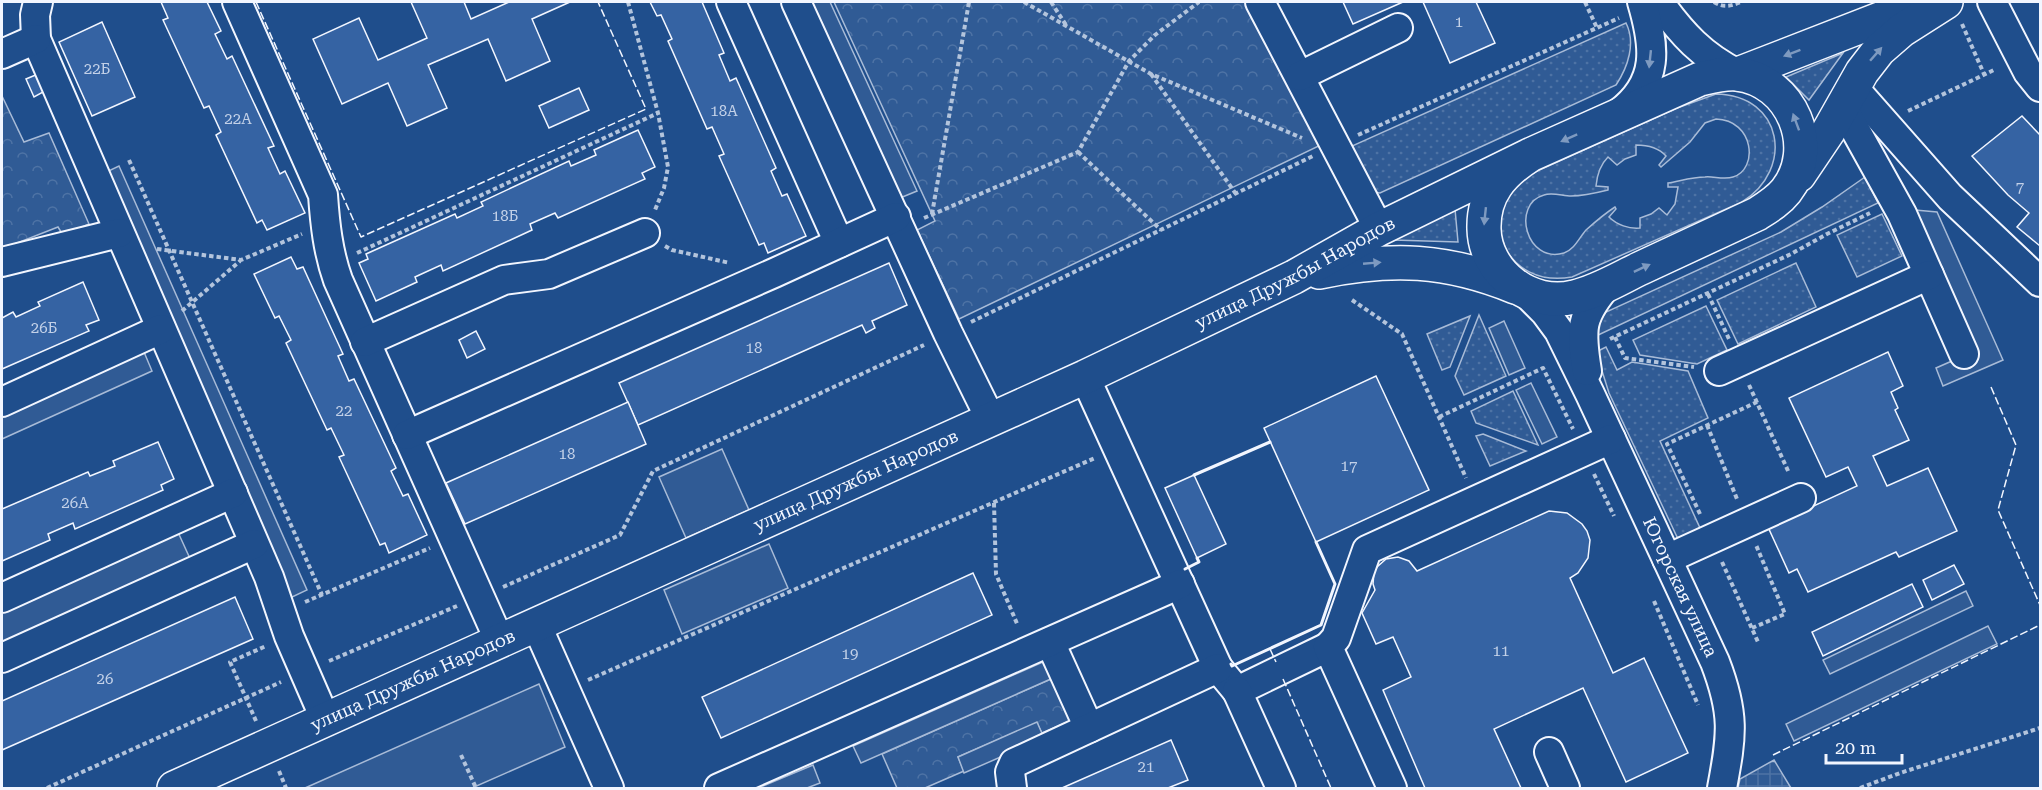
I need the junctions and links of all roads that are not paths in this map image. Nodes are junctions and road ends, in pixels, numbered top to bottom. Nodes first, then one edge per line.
1 (39, 2) edge
2 (237, 2) edge
3 (731, 2) edge
4 (796, 2) edge
5 (1260, 2) edge
6 (1642, 2) edge
7 (1659, 2) edge
8 (1925, 2) edge
9 (1992, 2) edge
10 (1954, 12) edge
11 (1398, 28) dead end
12 (36, 39) junction
13 (2, 54) edge
14 (1738, 74) junction
15 (1300, 76) junction
16 (2040, 87) edge
17 (1848, 96) junction
18 (1609, 121) junction
19 (1897, 123) junction
20 (1859, 136) junction
21 (1814, 154) junction
22 (1530, 156) junction
23 (1787, 190) junction
24 (896, 217) junction
25 (1379, 229) junction
26 (645, 233) road end
27 (122, 239) junction
28 (839, 243) junction
29 (2, 262) edge
30 (1929, 275) junction
31 (1294, 277) junction
32 (2040, 282) edge
33 (1610, 283) junction
34 (1523, 290) junction
35 (161, 329) junction
36 (365, 342) junction
37 (1964, 354) dead end
38 (1729, 366) road end
39 (1085, 377) junction
40 (1590, 394) junction
41 (2, 402) edge
42 (991, 420) junction
43 (407, 435) junction
44 (1611, 439) junction
45 (233, 493) junction
46 (1801, 498) road end
47 (254, 544) junction
48 (1667, 559) junction
49 (1180, 584) junction
50 (2, 598) edge
51 (537, 626) junction
52 (500, 642) junction
53 (1040, 647) junction
54 (1320, 651) junction
55 (2, 658) edge
56 (1218, 668) junction
57 (1237, 691) junction
58 (326, 721) junction
59 (1089, 728) junction
60 (1549, 752) dead end
61 (177, 788) edge
62 (609, 789) edge
63 (719, 789) edge
64 (1012, 789) edge
65 (1281, 789) edge
66 (1372, 789) edge
67 (1392, 789) edge
68 (1565, 789) edge
69 (1722, 789) edge

1 - 12 street
2 - 36 street
3 - 28 street
4 - 24 street
5 - 15 street
6 -> 18 street
7 - 14 street
8 -> 14 main road, улица Дружбы Народов
9 - 16 street
17 -> 10 main road
11 - 15 street
12 - 13 street
12 - 27 street
14 - 18 main road, улица Дружбы Народов
23 -> 14 main road, улица Дружбы Народов
15 - 25 street
17 - 19 street
17 - 20 street
17 - 21 main road
18 -> 22 main road, улица Дружбы Народов
19 - 20 street
19 - 32 street
20 - 21 street
20 - 30 street
21 - 23 main road
22 - 25 main road, улица Дружбы Народов
22 -> 34 main road, улица Дружбы Народов
33 -> 23 main road, улица Дружбы Народов
24 - 28 street
24 - 42 street
25 - 31 main road, улица Дружбы Народов
26 - 36 street
27 - 29 street
27 - 35 street
28 - 43 street
30 - 37 street
30 - 38 street
31 -> 34 main road
31 - 39 main road, улица Дружбы Народов
33 - 34 main road, улица Дружбы Народов
33 - 40 street
34 - 40 street
35 - 41 street
35 - 45 street
36 - 43 street
39 - 42 main road, улица Дружбы Народов
39 - 49 street
40 - 44 street, Югорская улица
42 - 51 main road, улица Дружбы Народов
43 - 52 street
44 - 48 street, Югорская улица
44 - 54 street
45 - 47 street
45 - 50 street
46 - 48 street
47 - 55 street
47 - 58 street
48 - 69 street, Югорская улица
49 - 53 street
49 - 56 street
51 - 52 main road, улица Дружбы Народов
51 - 62 street
52 - 58 main road, улица Дружбы Народов
53 - 59 street
53 - 63 street
54 - 57 street
54 - 66 street
54 - 67 street
56 - 57 street
56 - 59 street
57 - 65 street
58 - 61 main road, улица Дружбы Народов
59 - 64 street
60 - 68 street

